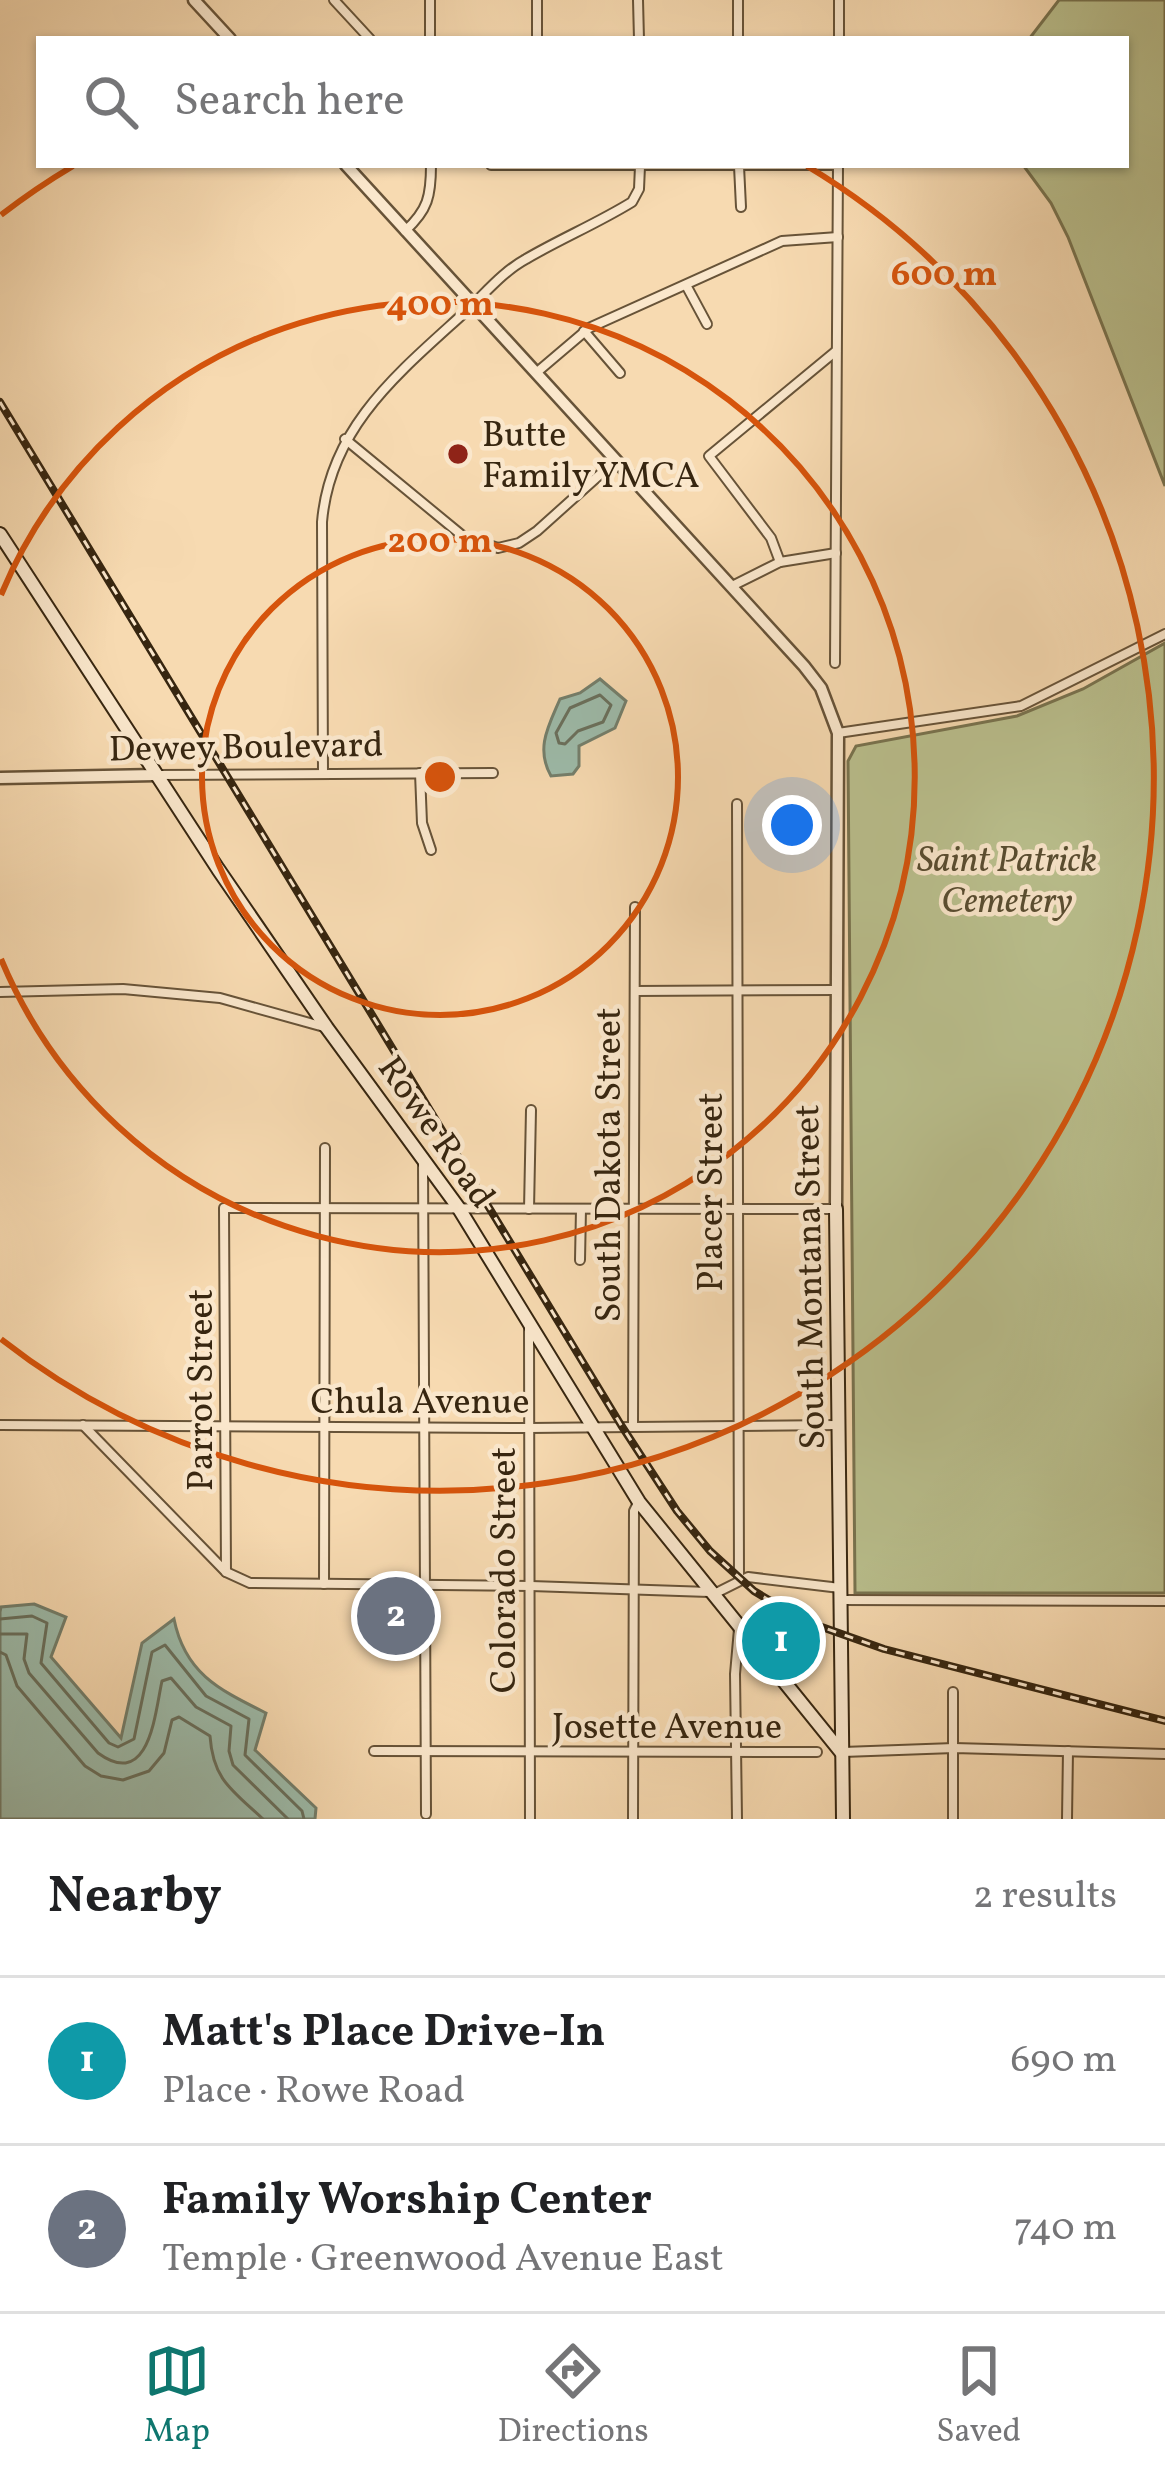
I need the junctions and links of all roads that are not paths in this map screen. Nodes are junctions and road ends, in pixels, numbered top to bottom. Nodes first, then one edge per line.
1 (194, 0) edge
2 (334, 0) edge
3 (430, 0) edge
4 (537, 0) edge
5 (638, 0) edge
6 (737, 0) edge
7 (839, 0) edge
8 (227, 36) edge
9 (367, 36) edge
10 (430, 36) edge
11 (537, 36) edge
12 (639, 36) edge
13 (738, 36) edge
14 (839, 36) edge
15 (349, 168) edge
16 (431, 168) edge
17 (640, 168) edge
18 (739, 168) edge
19 (838, 168) edge
20 (741, 207) dead end
21 (405, 231) junction
22 (838, 237) junction
23 (686, 285) junction
24 (474, 304) junction
25 (707, 324) dead end
26 (584, 331) junction
27 (837, 350) junction
28 (536, 373) junction
29 (620, 373) dead end
30 (345, 439) junction
31 (615, 460) junction
32 (0, 534) edge
33 (836, 554) junction
34 (780, 562) junction
35 (732, 586) junction
36 (1165, 634) edge
37 (835, 663) dead end
38 (838, 734) junction
39 (323, 773) junction
40 (420, 773) junction
41 (493, 773) dead end
42 (156, 775) junction
43 (0, 778) edge
44 (737, 804) dead end
45 (431, 850) dead end
46 (634, 907) dead end
47 (735, 990) junction
48 (836, 990) junction
49 (635, 991) junction
50 (0, 992) edge
51 (327, 1028) junction
52 (531, 1110) dead end
53 (325, 1148) dead end
54 (423, 1155) junction
55 (458, 1207) junction
56 (423, 1208) junction
57 (529, 1209) junction
58 (581, 1209) junction
59 (632, 1209) junction
60 (736, 1209) junction
61 (836, 1209) junction
62 (325, 1210) junction
63 (580, 1260) dead end
64 (529, 1321) junction
65 (633, 1424) junction
66 (737, 1424) junction
67 (0, 1425) edge
68 (83, 1425) junction
69 (227, 1425) junction
70 (840, 1425) junction
71 (592, 1426) junction
72 (325, 1427) junction
73 (425, 1427) junction
74 (530, 1428) junction
75 (639, 1502) junction
76 (226, 1572) junction
77 (739, 1579) junction
78 (324, 1584) junction
79 (530, 1586) junction
80 (426, 1587) junction
81 (632, 1588) junction
82 (712, 1593) junction
83 (840, 1594) junction
84 (1165, 1601) edge
85 (739, 1628) junction
86 (953, 1691) dead end
87 (954, 1748) junction
88 (426, 1750) junction
89 (1069, 1750) junction
90 (374, 1751) dead end
91 (631, 1751) junction
92 (529, 1752) junction
93 (817, 1752) dead end
94 (842, 1752) junction
95 (736, 1753) junction
96 (1165, 1754) edge
97 (426, 1814) dead end
98 (530, 1819) edge
99 (633, 1819) edge
100 (737, 1819) edge
101 (843, 1819) edge
102 (953, 1819) edge
103 (1067, 1819) edge

1 - 8 street
2 - 9 street
3 - 10 street
4 - 11 street
5 - 12 street
6 - 13 street
7 - 14 street
15 - 21 street
16 - 21 street
17 - 24 street
18 - 20 street
19 - 22 street
21 - 24 street
22 - 23 street
22 - 27 street
23 - 25 street
23 - 26 street
24 - 28 street
24 - 30 street
26 - 28 street
26 - 29 street
27 - 33 street
27 - 34 street
28 - 31 street
30 - 31 street
30 - 39 street
31 - 35 street
32 - 42 main road, Rowe Road
33 - 34 street
33 - 37 street
34 - 35 street
35 - 38 street
36 - 38 street
38 - 48 street, South Montana Street
39 - 40 street, Dewey Boulevard
39 - 42 street, Dewey Boulevard
40 - 41 street, Dewey Boulevard
40 - 45 street
42 - 43 street, Dewey Boulevard
42 - 51 main road, Rowe Road
44 - 47 street, Placer Street
46 - 49 street, South Dakota Street
47 - 48 street
47 - 49 street
47 - 60 street, Placer Street
48 - 61 street, South Montana Street
49 - 59 street, South Dakota Street
50 - 51 street
51 - 54 main road, Rowe Road
52 - 57 street
53 - 62 street
54 - 55 main road, Rowe Road
54 - 56 street
55 - 56 street
55 - 57 street
55 - 64 main road, Rowe Road
56 - 62 street
56 - 73 street
57 - 58 street
58 - 59 street
58 - 63 street
59 - 60 street
59 - 65 street, South Dakota Street
60 - 61 street
60 - 66 street, Placer Street
61 - 70 main road, South Montana Street
62 - 69 street, Parrot Street
62 - 72 street
64 - 71 main road, Rowe Road
64 - 74 street, Colorado Street
65 - 66 street, Chula Avenue
65 - 71 street, Chula Avenue
66 - 70 street, Chula Avenue
66 - 77 street, Placer Street
67 - 68 street, Chula Avenue
68 - 69 street, Chula Avenue
68 - 76 street
69 - 72 street, Chula Avenue
69 - 76 street, Parrot Street
70 - 83 main road, South Montana Street
71 - 74 street, Chula Avenue
71 - 75 main road, Rowe Road
72 - 73 street, Chula Avenue
72 - 78 street
73 - 74 street, Chula Avenue
73 - 80 street
74 - 79 street, Colorado Street
75 - 81 street
75 - 82 main road, Rowe Road
76 - 78 street
77 - 82 street
77 - 83 street
78 - 80 street
79 - 80 street
79 - 81 street
79 - 92 street, Colorado Street
80 - 88 street
81 - 82 street
81 - 91 street
82 - 85 main road, Rowe Road
83 - 84 street
83 - 94 main road, South Montana Street
85 - 94 main road, Rowe Road
85 - 95 street
86 - 87 street
87 - 89 street
87 - 94 street
87 - 102 street
88 - 90 street, Josette Avenue
88 - 92 street, Josette Avenue
88 - 97 street
89 - 96 street
89 - 103 street
91 - 92 street, Josette Avenue
91 - 95 street, Josette Avenue
91 - 99 street
92 - 98 street, Colorado Street
93 - 95 street, Josette Avenue
94 - 101 main road, South Montana Street
95 - 100 street

